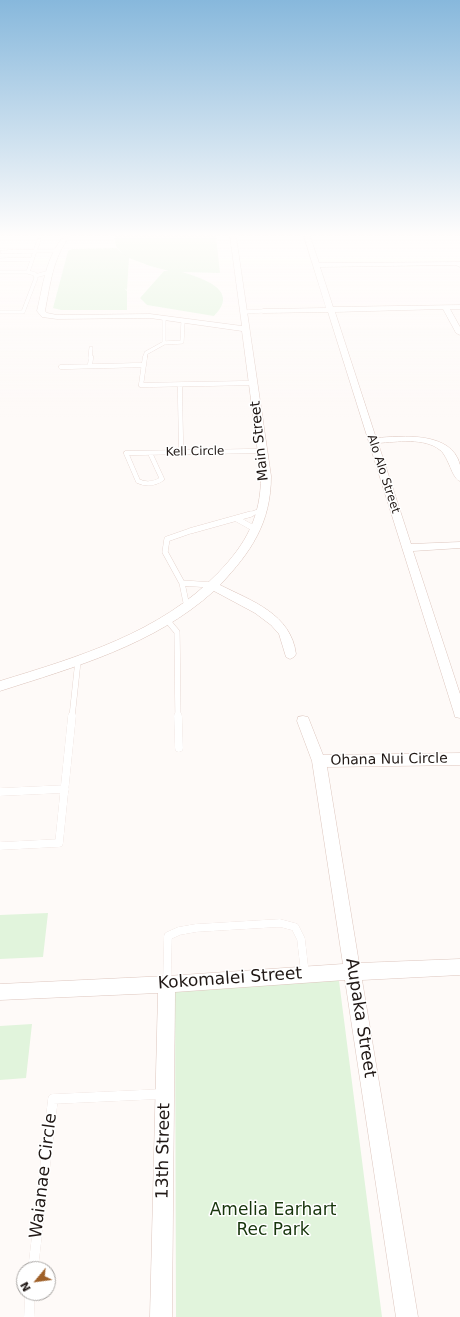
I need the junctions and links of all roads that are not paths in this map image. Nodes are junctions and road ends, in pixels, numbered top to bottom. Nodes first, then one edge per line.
1 (28, 297) edge
2 (44, 297) edge
3 (242, 297) edge
4 (326, 297) edge
5 (460, 306) edge
6 (445, 307) junction
7 (330, 309) junction
8 (263, 311) joint
9 (0, 312) edge
10 (244, 312) junction
11 (164, 319) junction
12 (183, 322) junction
13 (246, 329) junction
14 (460, 333) edge
15 (164, 343) junction
16 (91, 348) dead end
17 (144, 365) junction
18 (90, 366) junction
19 (61, 367) dead end
20 (254, 383) junction
21 (180, 385) junction
22 (372, 441) junction
23 (263, 451) junction
24 (181, 452) junction
25 (150, 453) junction
26 (460, 478) edge
27 (262, 510) junction
28 (237, 519) junction
29 (255, 529) junction
30 (460, 545) edge
31 (407, 548) junction
32 (182, 583) junction
33 (213, 586) junction
34 (188, 607) junction
35 (167, 620) junction
36 (290, 654) dead end
37 (78, 661) junction
38 (0, 686) edge
39 (460, 713) edge
40 (303, 721) dead end
41 (179, 748) dead end
42 (460, 759) edge
43 (319, 761) junction
44 (65, 789) junction
45 (0, 792) edge
46 (0, 846) edge
47 (460, 967) edge
48 (353, 972) junction
49 (305, 974) junction
50 (167, 984) junction
51 (0, 992) edge
52 (165, 1094) junction
53 (34, 1261) edge
54 (30, 1301) edge
55 (29, 1317) edge
56 (161, 1317) edge
57 (407, 1317) edge

1 - 9 lane
2 - 11 street
3 - 10 street, Main Street
4 - 7 street, Alo Alo Street
5 - 6 street
6 - 7 street
6 - 14 street
7 - 8 street
7 - 22 street, Alo Alo Street
8 - 10 lane
10 - 13 street, Main Street
11 - 12 street
11 - 15 lane
12 - 13 street
12 - 15 lane
13 - 20 street, Main Street
15 - 17 lane
16 - 18 lane
17 - 18 lane
17 - 21 lane
18 - 19 lane
20 - 21 lane
20 - 23 street, Main Street
21 - 24 lane
22 - 26 street
22 - 31 street, Alo Alo Street
23 - 24 lane, Kell Circle
23 - 27 street, Main Street
24 - 25 lane, Kell Circle
25 - 25 lane, Kell Circle
27 - 28 lane
27 - 29 street, Main Street
28 - 29 lane
28 - 32 lane
29 - 33 street, Main Street
30 - 31 street
31 - 39 street, Alo Alo Street
32 - 33 lane
32 - 34 lane
33 - 34 street, Main Street
33 - 36 street
34 - 35 street, Main Street
35 - 37 street, Main Street
35 - 41 lane
37 - 38 street, Main Street
37 - 44 lane
40 - 43 street, Aupaka Street
42 - 43 street, Ohana Nui Circle
43 - 48 street, Aupaka Street
44 - 45 lane
44 - 46 lane
47 - 48 street, Kokomalei Street
48 - 49 street, Kokomalei Street
48 - 57 street, Aupaka Street
49 - 50 street, Kokomalei Street
49 - 50 lane
50 - 51 street, Kokomalei Street
50 - 52 street, 13th Street
52 - 53 lane, Waianae Circle
52 - 56 street, 13th Street
54 - 55 lane

